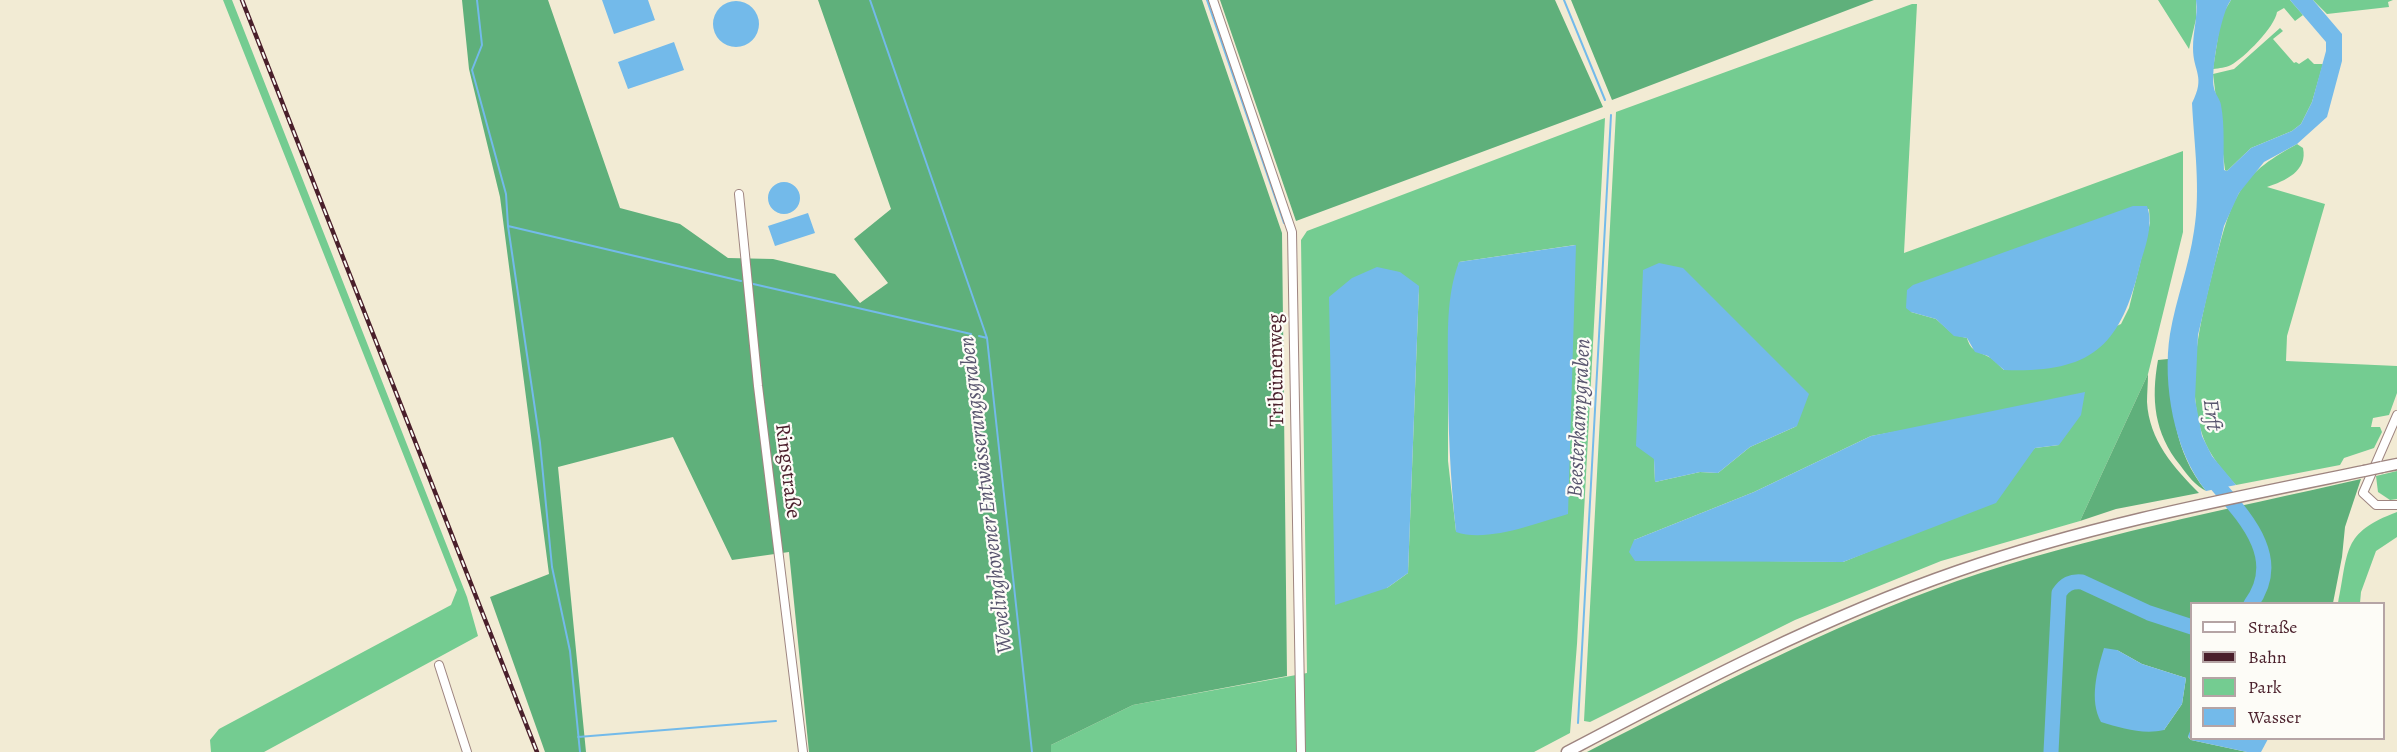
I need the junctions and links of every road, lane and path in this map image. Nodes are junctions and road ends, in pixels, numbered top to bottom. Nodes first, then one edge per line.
1 (1213, 0) edge
2 (739, 194) dead end
3 (2397, 415) edge
4 (2397, 464) edge
5 (2397, 505) edge
6 (439, 665) dead end
7 (467, 752) edge
8 (803, 752) edge
9 (1301, 752) edge
10 (1567, 752) edge

1 - 9 street, Tribünenweg
2 - 8 street, Ringstraße
3 - 5 street
4 - 10 street, bridge
6 - 7 street

